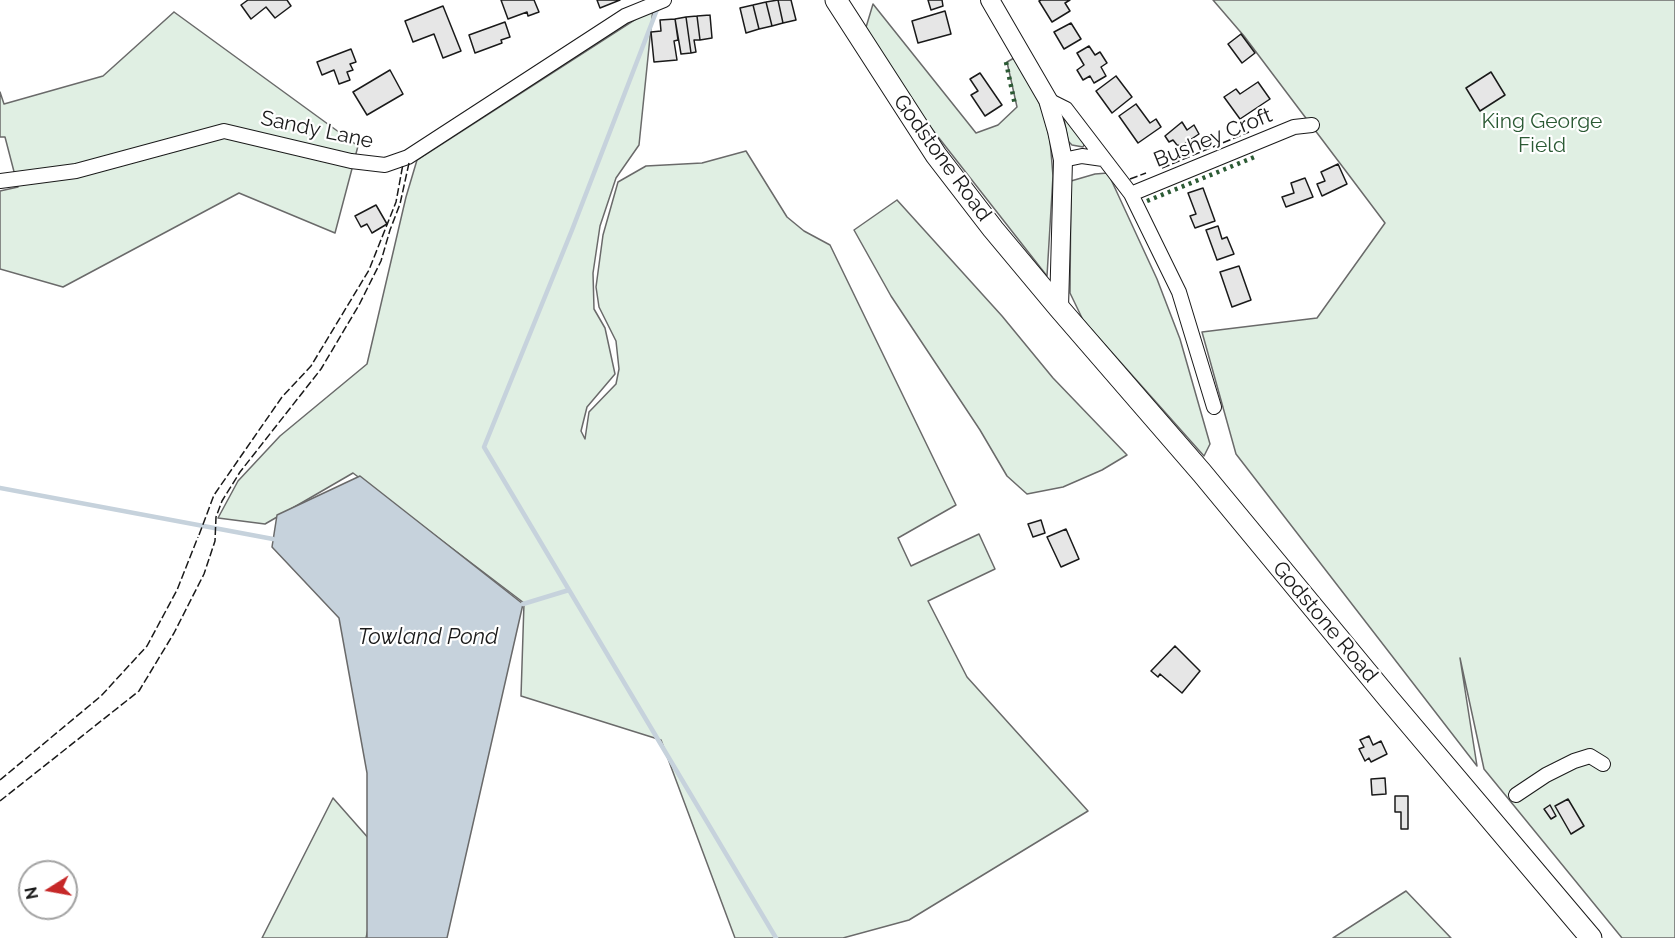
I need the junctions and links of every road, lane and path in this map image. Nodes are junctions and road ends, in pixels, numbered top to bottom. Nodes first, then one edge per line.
1 (660, 0) edge
2 (836, 0) edge
3 (990, 0) edge
4 (1048, 100) junction
5 (1312, 125) dead end
6 (1103, 159) junction
7 (1063, 160) junction
8 (0, 181) edge
9 (1131, 194) junction
10 (1059, 308) junction
11 (1214, 407) dead end
12 (1603, 764) dead end
13 (1516, 795) dead end
14 (1591, 938) edge

1 - 8 street, Sandy Lane
2 - 10 main road, Godstone Road
3 - 4 street
4 - 6 street
4 - 7 street
5 - 9 street, Bushey Croft
6 - 7 street
6 - 9 street
7 - 10 street
9 - 11 street
10 - 14 main road, Godstone Road
12 - 13 street

